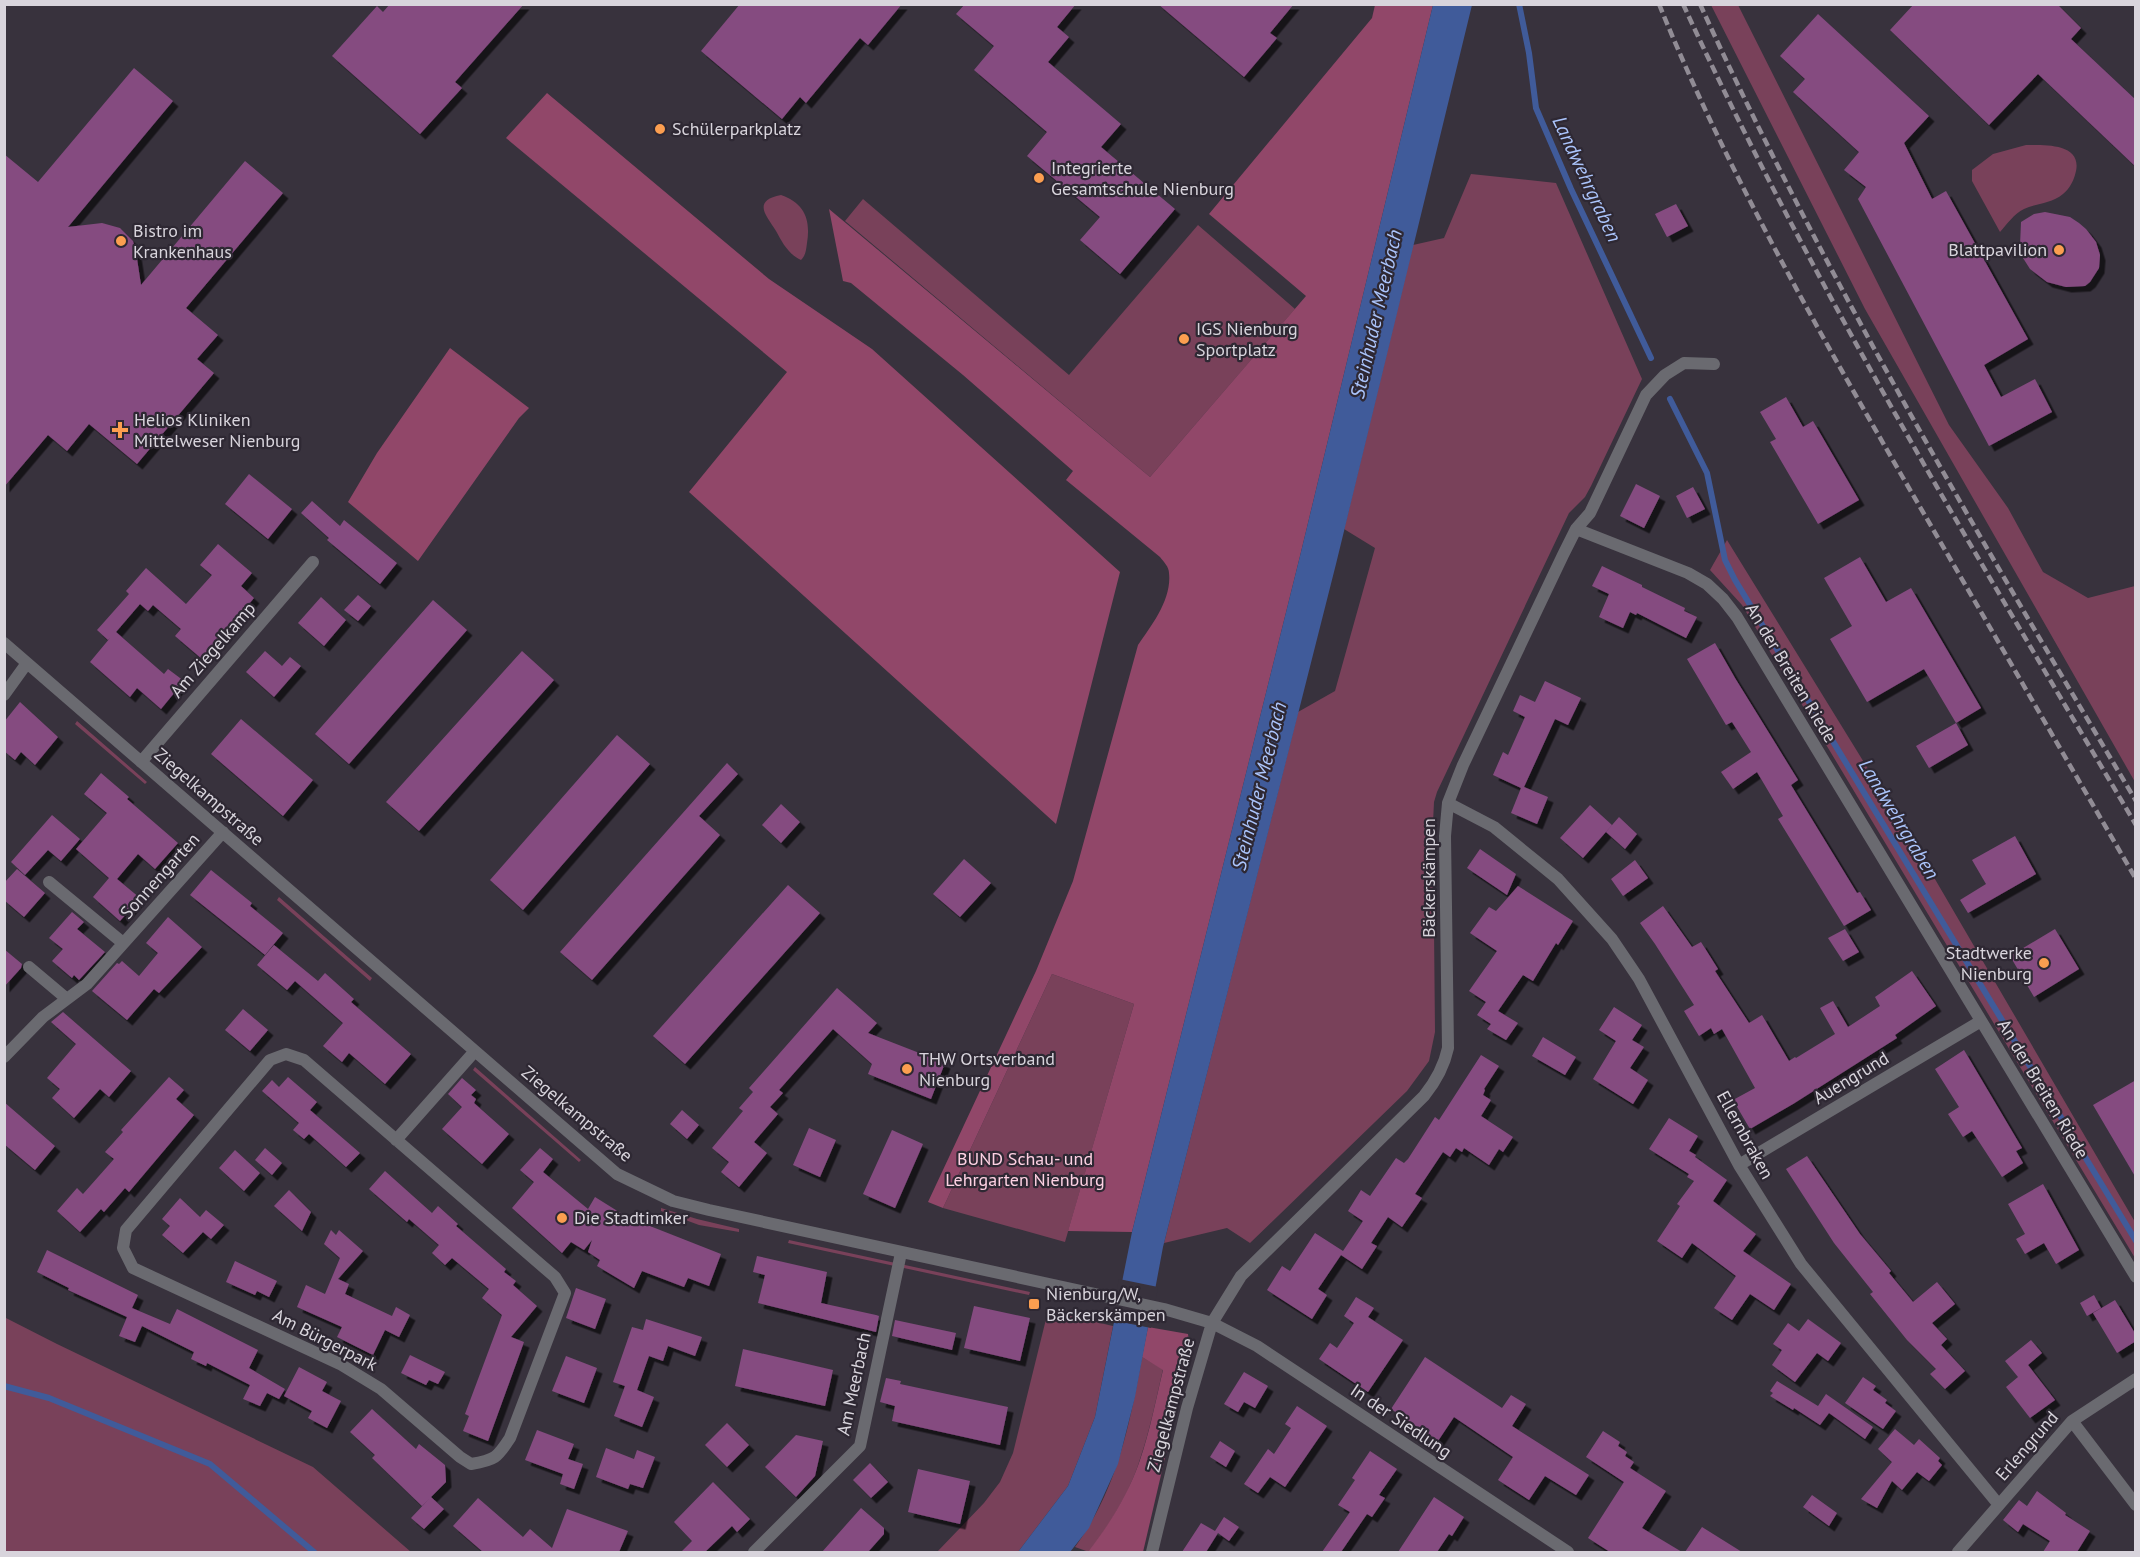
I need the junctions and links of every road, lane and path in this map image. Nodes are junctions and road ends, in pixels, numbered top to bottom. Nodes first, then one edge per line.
1 (1714, 364) dead end
2 (1576, 529) junction
3 (313, 562) dead end
4 (4, 643) edge
5 (27, 663) junction
6 (4, 694) edge
7 (141, 762) junction
8 (1448, 803) junction
9 (223, 832) junction
10 (49, 882) dead end
11 (123, 943) junction
12 (29, 967) dead end
13 (67, 999) junction
14 (1981, 1021) junction
15 (475, 1051) junction
16 (4, 1057) edge
17 (396, 1140) junction
18 (1739, 1165) junction
19 (901, 1253) junction
20 (2136, 1277) edge
21 (1212, 1323) junction
22 (2136, 1379) edge
23 (2072, 1421) junction
24 (1999, 1504) junction
25 (2136, 1504) edge
26 (754, 1552) edge
27 (1152, 1552) edge
28 (1568, 1552) edge
29 (1958, 1552) edge

1 - 2 street, Bäckerskämpen
2 - 8 street, Bäckerskämpen
2 - 14 street, An der Breiten Riede
3 - 7 street, Am Ziegelkamp
4 - 5 street, Ziegelkampstraße
5 - 6 street
5 - 7 street, Ziegelkampstraße
7 - 9 street, Ziegelkampstraße
8 - 18 street, Ellernbraken
8 - 21 street, Bäckerskämpen
9 - 11 street, Sonnengarten
9 - 15 street, Ziegelkampstraße
10 - 11 street, Sonnengarten
11 - 13 street, Sonnengarten
12 - 13 street
13 - 16 street, Sonnengarten
14 - 18 street, Auengrund
14 - 20 street, An der Breiten Riede
15 - 17 street
15 - 19 street, Ziegelkampstraße
17 - 17 street, Am Bürgerpark
18 - 24 street, Ellernbraken
19 - 21 street, Ziegelkampstraße
19 - 26 street, Am Meerbach
21 - 27 street, Ziegelkampstraße
21 - 28 street, In der Siedlung
22 - 23 street, Erlengrund
23 - 24 street, Erlengrund
23 - 25 street
24 - 29 street, Erlengrund

